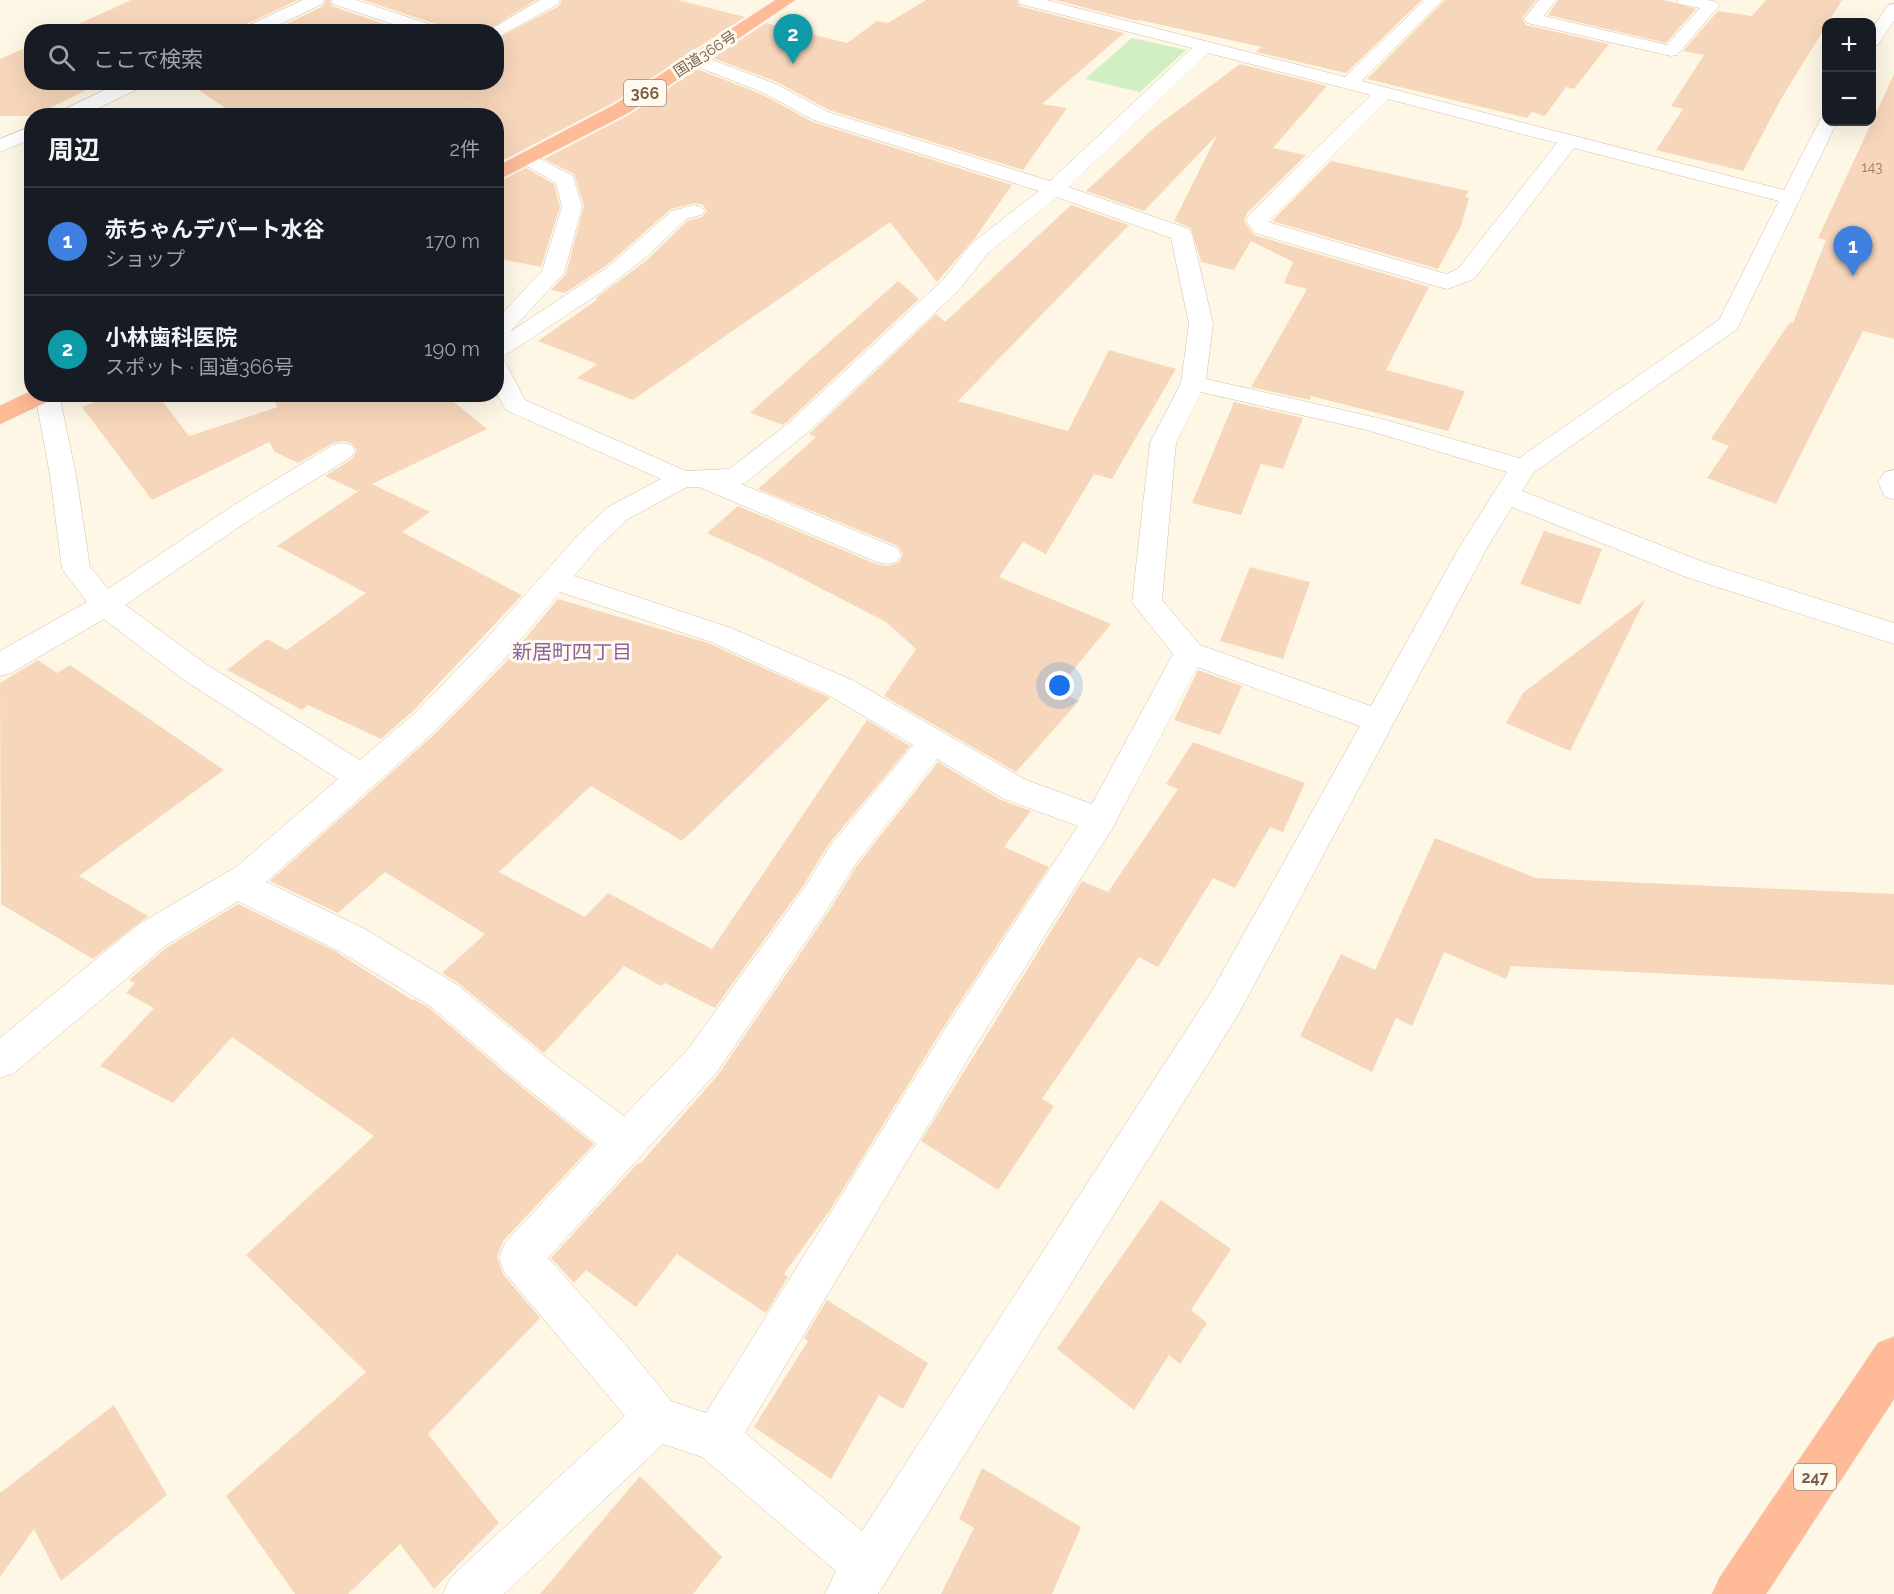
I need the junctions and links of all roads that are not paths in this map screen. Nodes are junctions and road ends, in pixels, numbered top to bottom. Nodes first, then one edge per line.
1 (316, 0) edge
2 (339, 0) edge
3 (552, 0) edge
4 (787, 0) edge
5 (1026, 0) edge
6 (1435, 0) edge
7 (1548, 0) edge
8 (1685, 0) edge
9 (1894, 9) edge
10 (266, 24) edge
11 (411, 24) edge
12 (504, 26) edge
13 (1876, 35) edge
14 (1205, 46) junction
15 (696, 60) junction
16 (1348, 84) junction
17 (120, 90) edge
18 (1383, 94) junction
19 (83, 108) edge
20 (1826, 126) edge
21 (24, 136) edge
22 (1568, 142) junction
23 (0, 146) edge
24 (529, 159) junction
25 (504, 170) edge
26 (1054, 189) junction
27 (1791, 198) junction
28 (694, 211) dead end
29 (504, 325) edge
30 (504, 346) edge
31 (504, 383) edge
32 (1193, 383) junction
33 (29, 402) edge
34 (48, 402) edge
35 (0, 416) edge
36 (342, 451) dead end
37 (691, 478) junction
38 (1894, 478) edge
39 (1515, 482) junction
40 (1894, 490) edge
41 (887, 555) dead end
42 (555, 580) junction
43 (105, 605) junction
44 (1894, 634) edge
45 (1189, 653) junction
46 (0, 665) edge
47 (1378, 720) junction
48 (933, 741) junction
49 (362, 778) junction
50 (1100, 820) junction
51 (236, 884) junction
52 (0, 1061) edge
53 (626, 1142) junction
54 (1894, 1359) edge
55 (656, 1419) junction
56 (716, 1439) junction
57 (858, 1580) edge
58 (468, 1594) edge
59 (1737, 1594) edge

1 - 10 street
2 - 11 street
3 - 12 street
4 - 15 highway, 国道366号 / 366
5 - 14 street
6 - 16 street
7 - 8 street
9 - 13 street
14 - 16 street
14 - 26 street
15 - 24 highway, 国道366号 / 366
15 - 26 street
16 - 18 street
17 - 19 street
18 - 22 street
18 - 22 street
20 - 27 street
21 - 23 street
22 - 27 street
24 - 25 highway, 国道366号 / 366
24 - 29 street
26 - 32 street
26 - 37 street
27 - 39 street
28 - 30 street
31 - 37 street
32 - 39 street
32 - 45 street
33 - 35 highway
34 - 43 street
36 - 43 street
37 - 41 street
37 - 42 street
38 - 40 street
39 - 44 street
39 - 47 street
42 - 48 street
42 - 49 street
43 - 46 street
43 - 49 street
45 - 47 street
45 - 50 street
47 - 57 street
48 - 50 street
48 - 53 street
49 - 51 street
50 - 56 street
51 - 52 street
51 - 53 street
53 - 55 street
54 - 59 highway, 247
55 - 56 street
55 - 58 street
56 - 57 street

